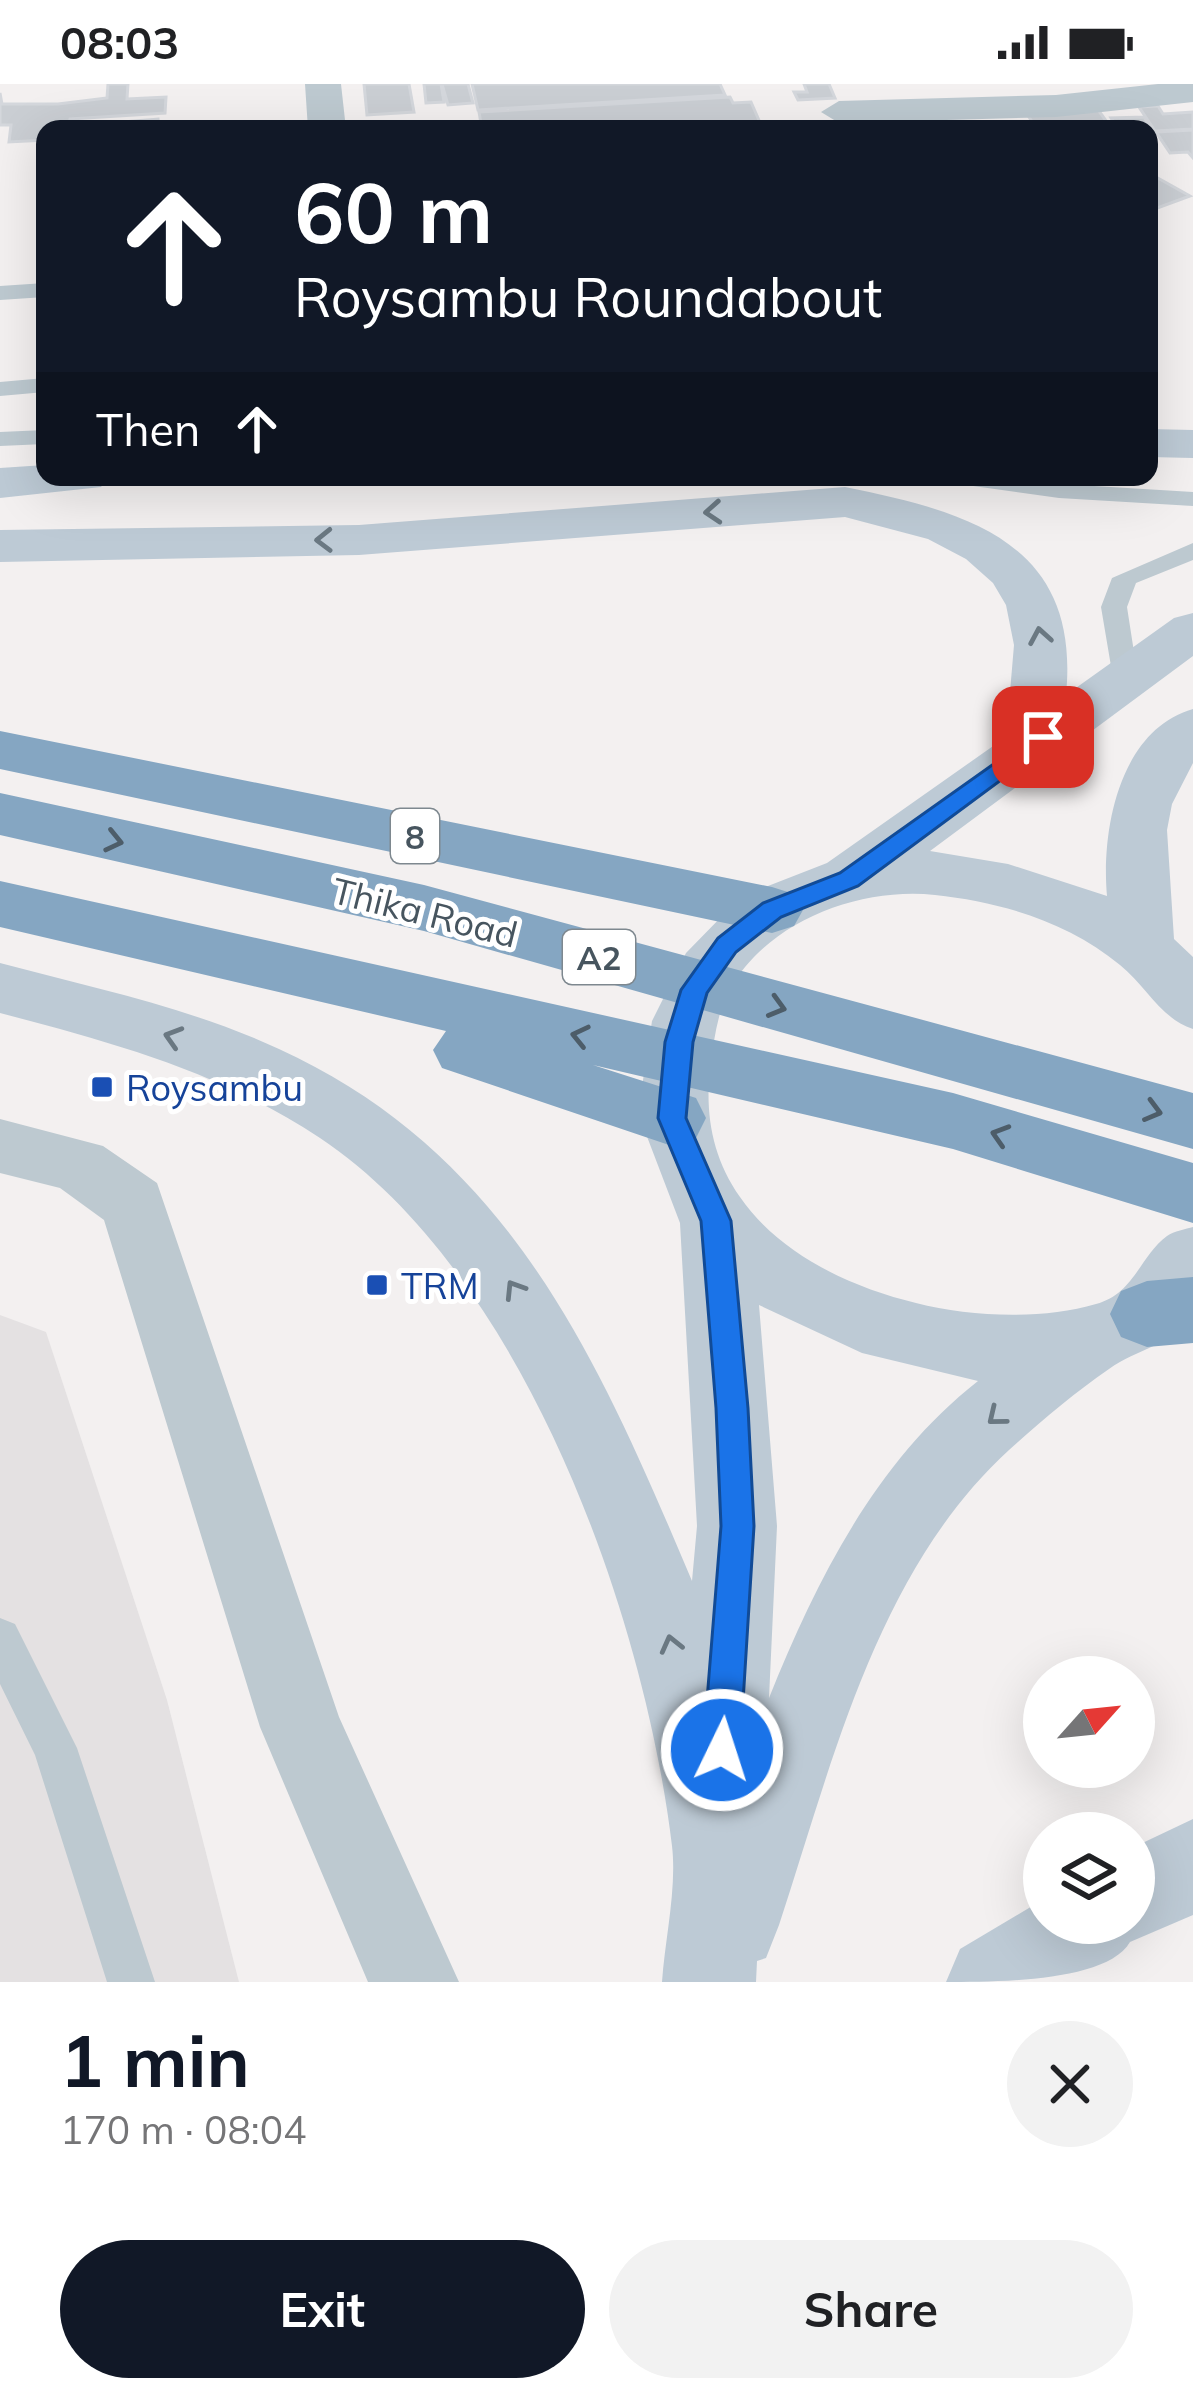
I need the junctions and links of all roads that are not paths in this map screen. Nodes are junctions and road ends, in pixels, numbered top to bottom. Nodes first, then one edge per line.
1 (323, 84) edge
2 (1193, 91) edge
3 (839, 112) dead end
4 (326, 120) edge
5 (36, 290) edge
6 (0, 292) edge
7 (36, 386) edge
8 (0, 388) edge
9 (36, 437) edge
10 (0, 439) edge
11 (1158, 443) edge
12 (1193, 444) edge
13 (36, 480) edge
14 (0, 482) edge
15 (1023, 486) edge
16 (1193, 499) edge
17 (0, 546) edge
18 (1193, 551) edge
19 (1193, 631) edge
20 (1124, 678) junction
21 (1193, 728) edge
22 (0, 730) edge
23 (1023, 749) junction
24 (0, 750) edge
25 (59, 762) junction
26 (0, 814) edge
27 (849, 879) junction
28 (772, 910) junction
29 (1143, 949) junction
30 (5, 955) edge
31 (1193, 1004) edge
32 (672, 1118) junction
33 (1193, 1121) edge
34 (0, 1146) edge
35 (1193, 1193) edge
36 (716, 1221) junction
37 (1193, 1258) edge
38 (1142, 1322) edge
39 (0, 1639) edge
40 (715, 1840) junction
41 (1193, 1864) edge
42 (1155, 1886) edge
43 (1057, 1944) edge
44 (131, 1982) edge
45 (414, 1982) edge
46 (711, 1982) edge
47 (993, 1982) edge

1 - 4 street
2 - 3 street
5 - 6 lane
7 - 8 lane
9 - 10 lane
11 - 12 main road
13 - 14 main road
15 - 16 lane
23 -> 17 main road
18 - 20 lane
19 - 20 main road
20 - 23 main road
21 - 29 main road
22 - 25 main road
23 - 27 main road
24 - 25 highway, 8
25 - 28 highway, 8
26 -> 33 highway, Thika Road / A2
27 - 28 main road
27 - 29 main road
28 - 32 main road
29 - 31 main road
30 - 32 highway
35 -> 30 highway, A2
40 -> 30 main road
32 - 36 main road
34 - 45 street
36 - 38 main road
36 - 40 main road
37 - 38 main road
38 -> 46 main road
39 - 44 lane
40 - 46 main road
41 - 42 main road
43 - 47 main road

